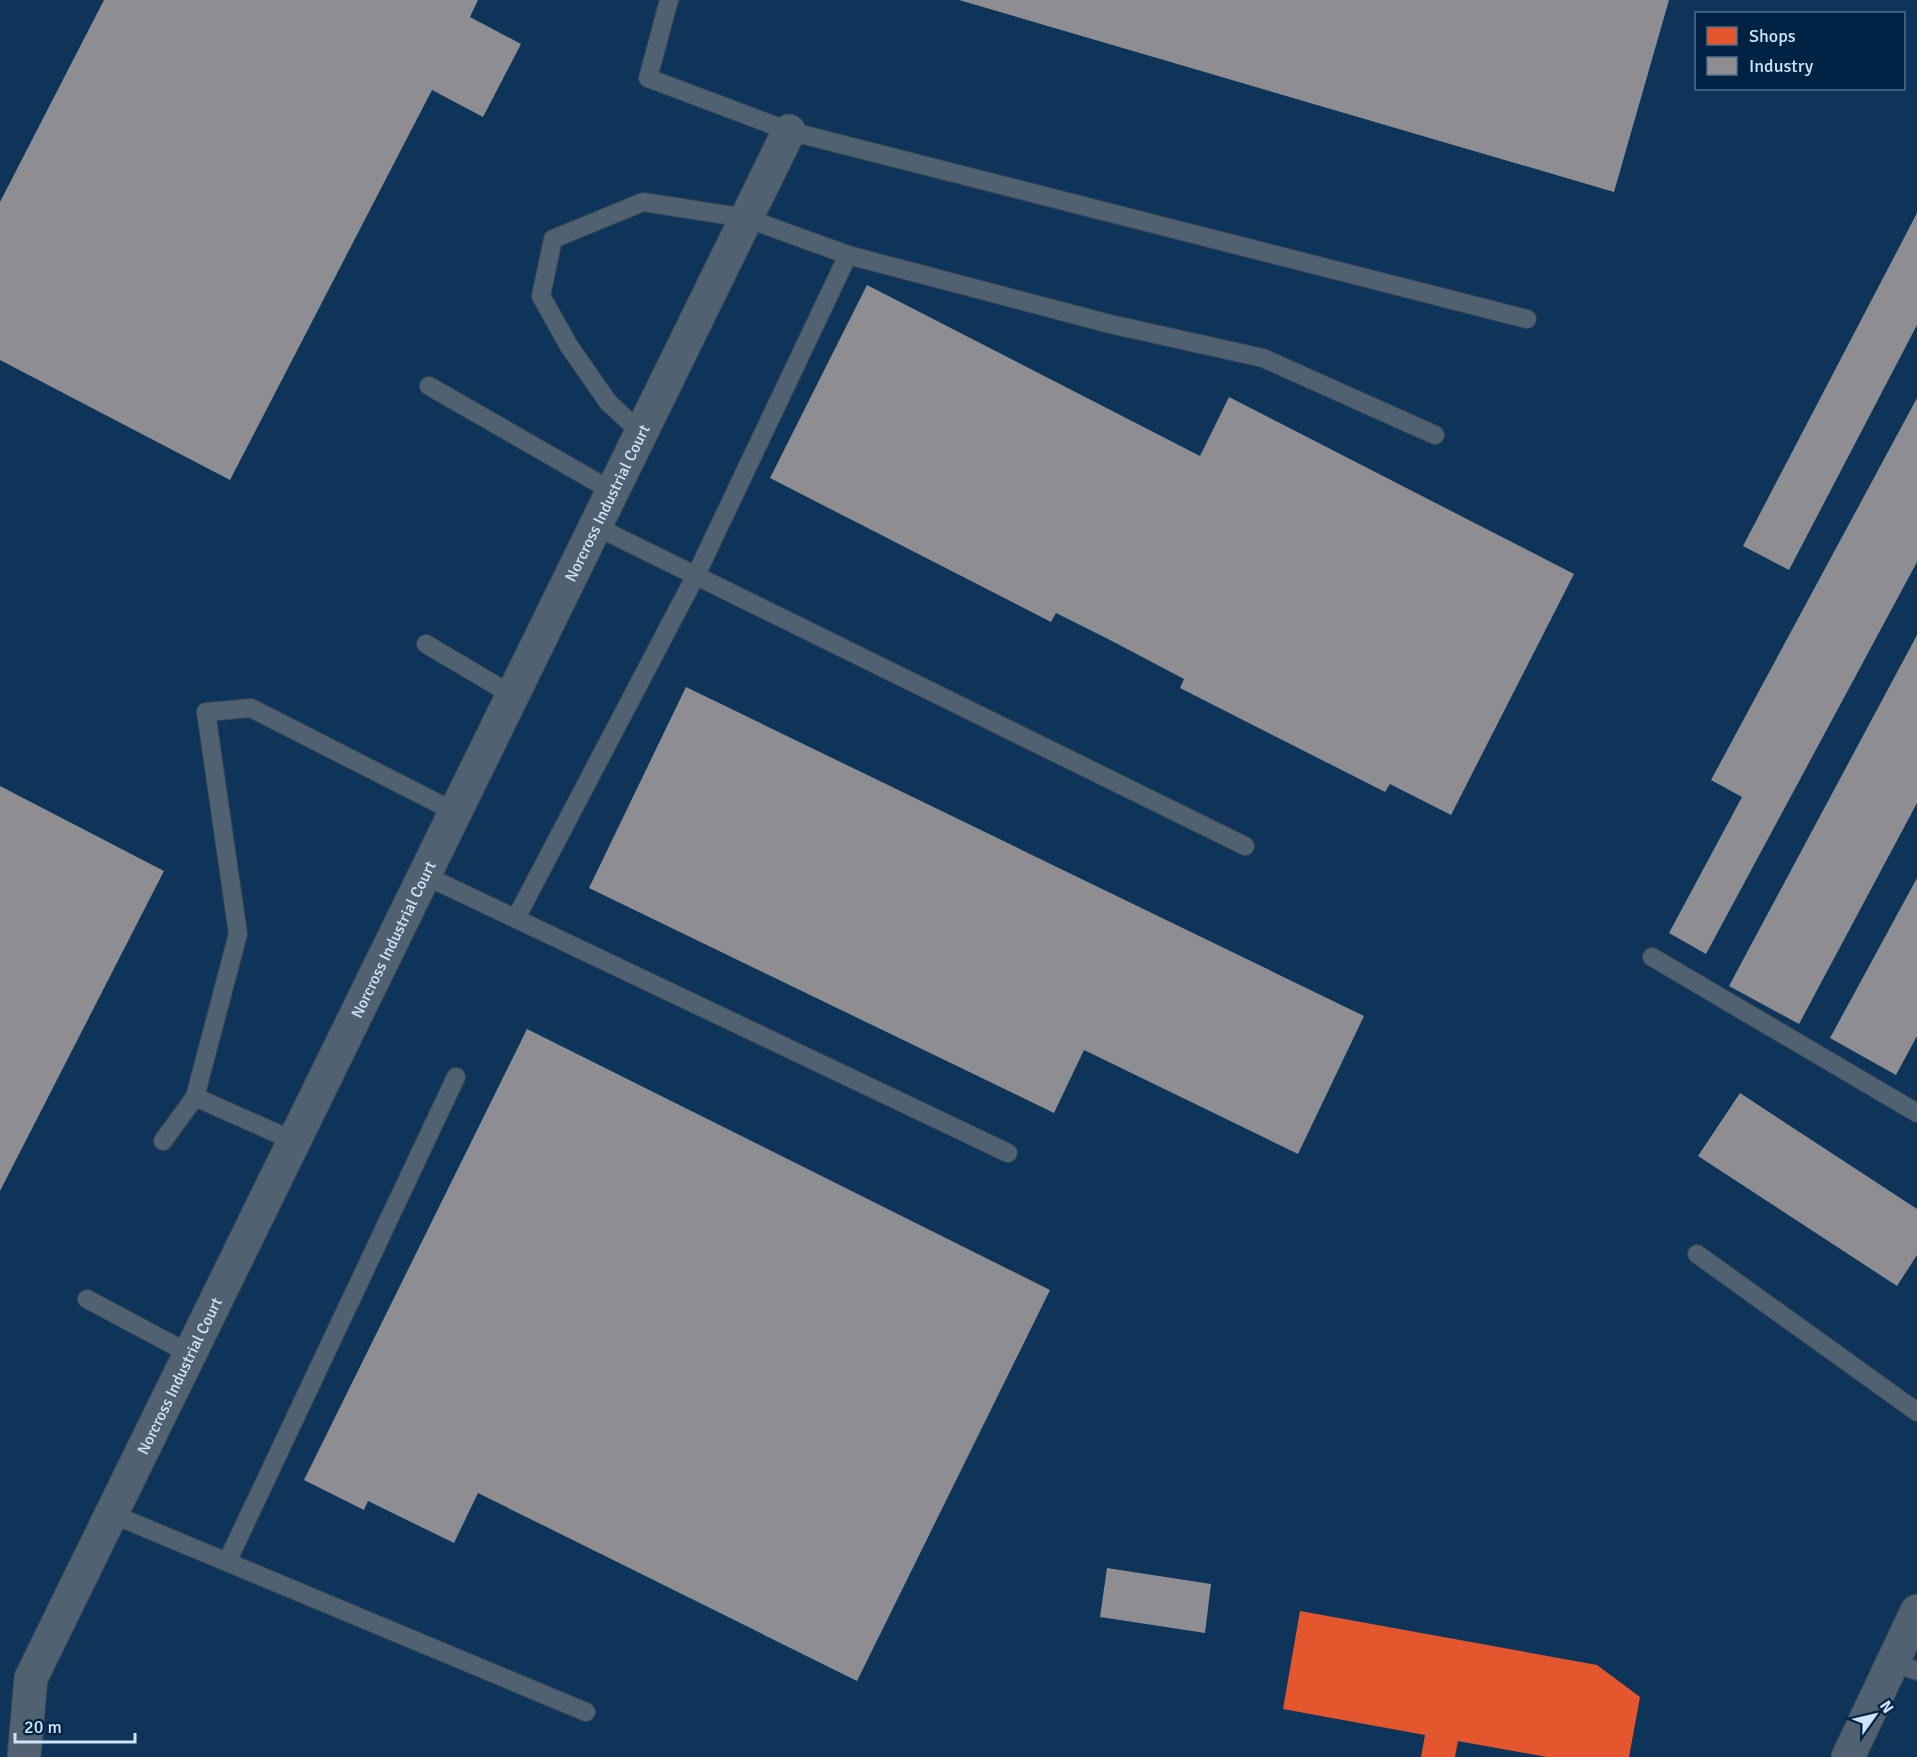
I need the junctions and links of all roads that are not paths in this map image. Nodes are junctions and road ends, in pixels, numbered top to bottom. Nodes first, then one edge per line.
1 (669, 0) edge
2 (789, 131) junction
3 (746, 218) junction
4 (848, 255) junction
5 (1527, 319) dead end
6 (429, 386) dead end
7 (641, 433) junction
8 (1435, 435) dead end
9 (612, 491) junction
10 (595, 526) junction
11 (696, 575) junction
12 (426, 644) dead end
13 (512, 696) junction
14 (455, 812) junction
15 (1245, 846) dead end
16 (424, 875) junction
17 (516, 918) junction
18 (1652, 957) dead end
19 (456, 1077) dead end
20 (195, 1097) junction
21 (1917, 1113) edge
22 (163, 1142) dead end
23 (294, 1142) junction
24 (1008, 1153) dead end
25 (1697, 1254) dead end
26 (87, 1299) dead end
27 (190, 1354) junction
28 (1917, 1412) edge
29 (112, 1514) junction
30 (227, 1563) junction
31 (1917, 1611) edge
32 (1905, 1667) edge
33 (586, 1712) dead end
34 (24, 1757) edge
35 (1848, 1757) edge

1 - 2 lane
2 - 3 street, Norcross Industrial Court
2 - 5 lane
3 - 4 lane
3 - 7 street, Norcross Industrial Court
3 - 7 lane
4 - 8 lane
4 - 11 lane
6 - 9 lane
7 - 9 street, Norcross Industrial Court
9 - 10 street, Norcross Industrial Court
10 - 11 lane
10 - 13 street, Norcross Industrial Court
11 - 15 lane
11 - 17 lane
12 - 13 lane
13 - 14 street, Norcross Industrial Court
14 - 16 street, Norcross Industrial Court
14 - 20 lane
16 - 17 lane
16 - 23 street, Norcross Industrial Court
17 - 24 lane
18 - 21 lane
19 - 30 lane
20 - 22 lane
20 - 23 lane
23 - 27 street, Norcross Industrial Court
25 - 28 lane
26 - 27 lane
27 - 29 street, Norcross Industrial Court
29 - 30 lane
29 - 34 street, Norcross Industrial Court
30 - 33 lane
31 - 32 street
32 - 35 street

